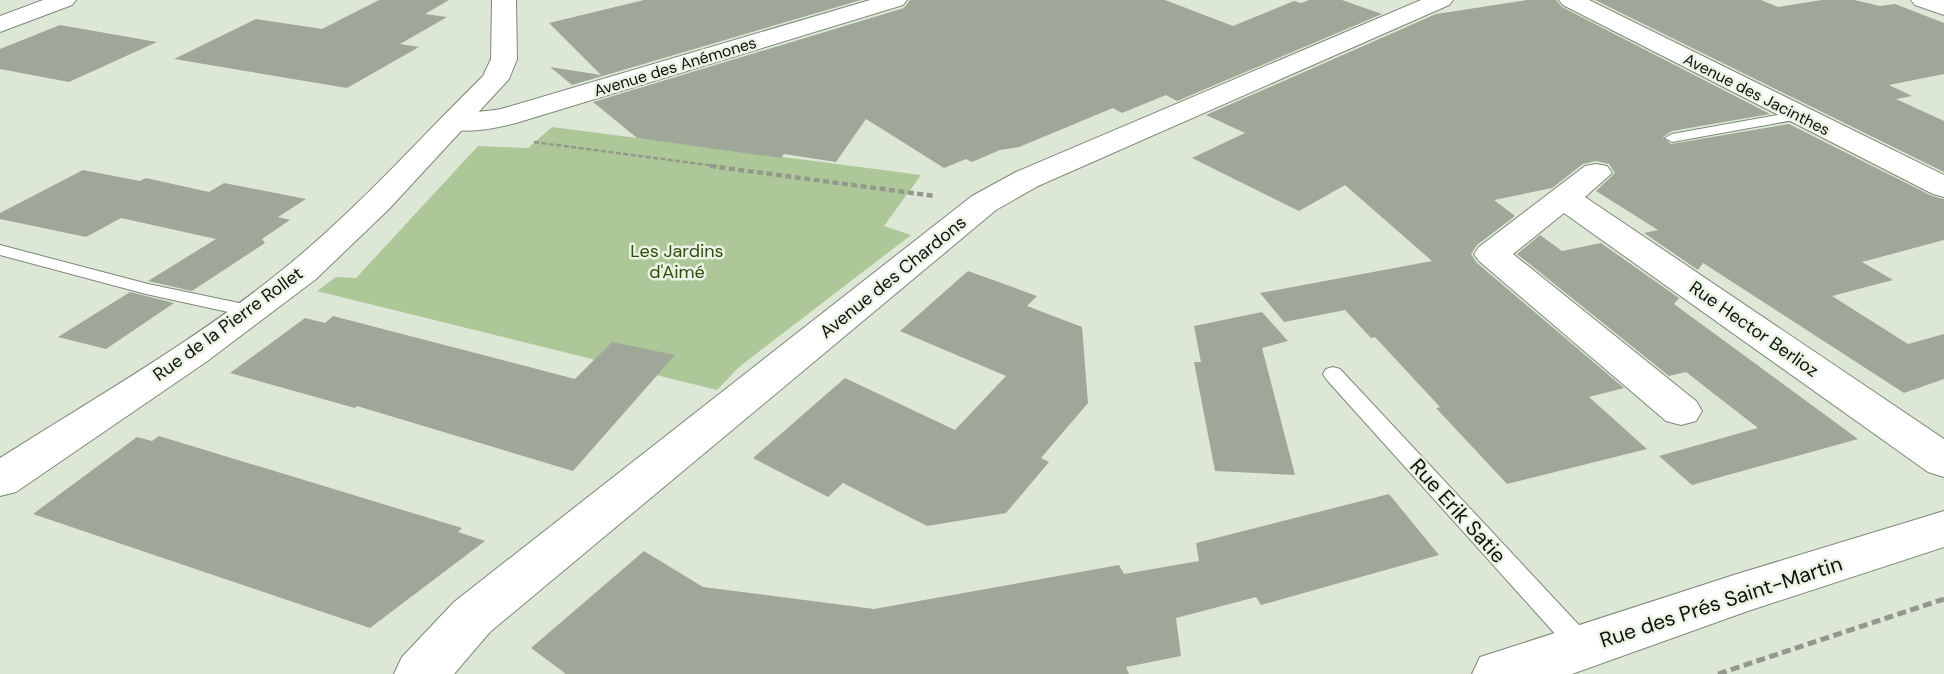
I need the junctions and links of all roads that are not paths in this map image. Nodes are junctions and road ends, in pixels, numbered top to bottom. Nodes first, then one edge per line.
1 (64, 0) edge
2 (504, 0) edge
3 (895, 0) edge
4 (1441, 0) edge
5 (1570, 0) edge
6 (1923, 0) edge
7 (1944, 8) edge
8 (0, 25) edge
9 (1800, 115) junction
10 (467, 122) junction
11 (1672, 138) dead end
12 (1596, 173) dead end
13 (1944, 187) edge
14 (1564, 198) junction
15 (0, 250) edge
16 (251, 311) junction
17 (1333, 374) dead end
18 (1682, 411) dead end
19 (1944, 461) edge
20 (0, 480) edge
21 (1944, 529) edge
22 (1583, 648) junction
23 (421, 674) edge
24 (1499, 674) edge

1 - 8 street
2 - 10 street, Rue de la Pierre Rollet
3 - 10 street, Avenue des Anémones
4 - 23 street, Avenue des Chardons
5 - 9 street, Avenue des Jacinthes
6 - 7 street
9 - 11 lane
9 - 13 street, Avenue des Jacinthes
10 - 16 street, Rue de la Pierre Rollet
12 - 14 street
14 - 18 street
14 - 19 street, Rue Hector Berlioz
15 - 16 lane
16 - 20 street, Rue de la Pierre Rollet
17 - 22 lane, Rue Erik Satie
21 - 22 street, Rue des Prés Saint-Martin
22 - 24 street, Rue des Prés Saint-Martin

